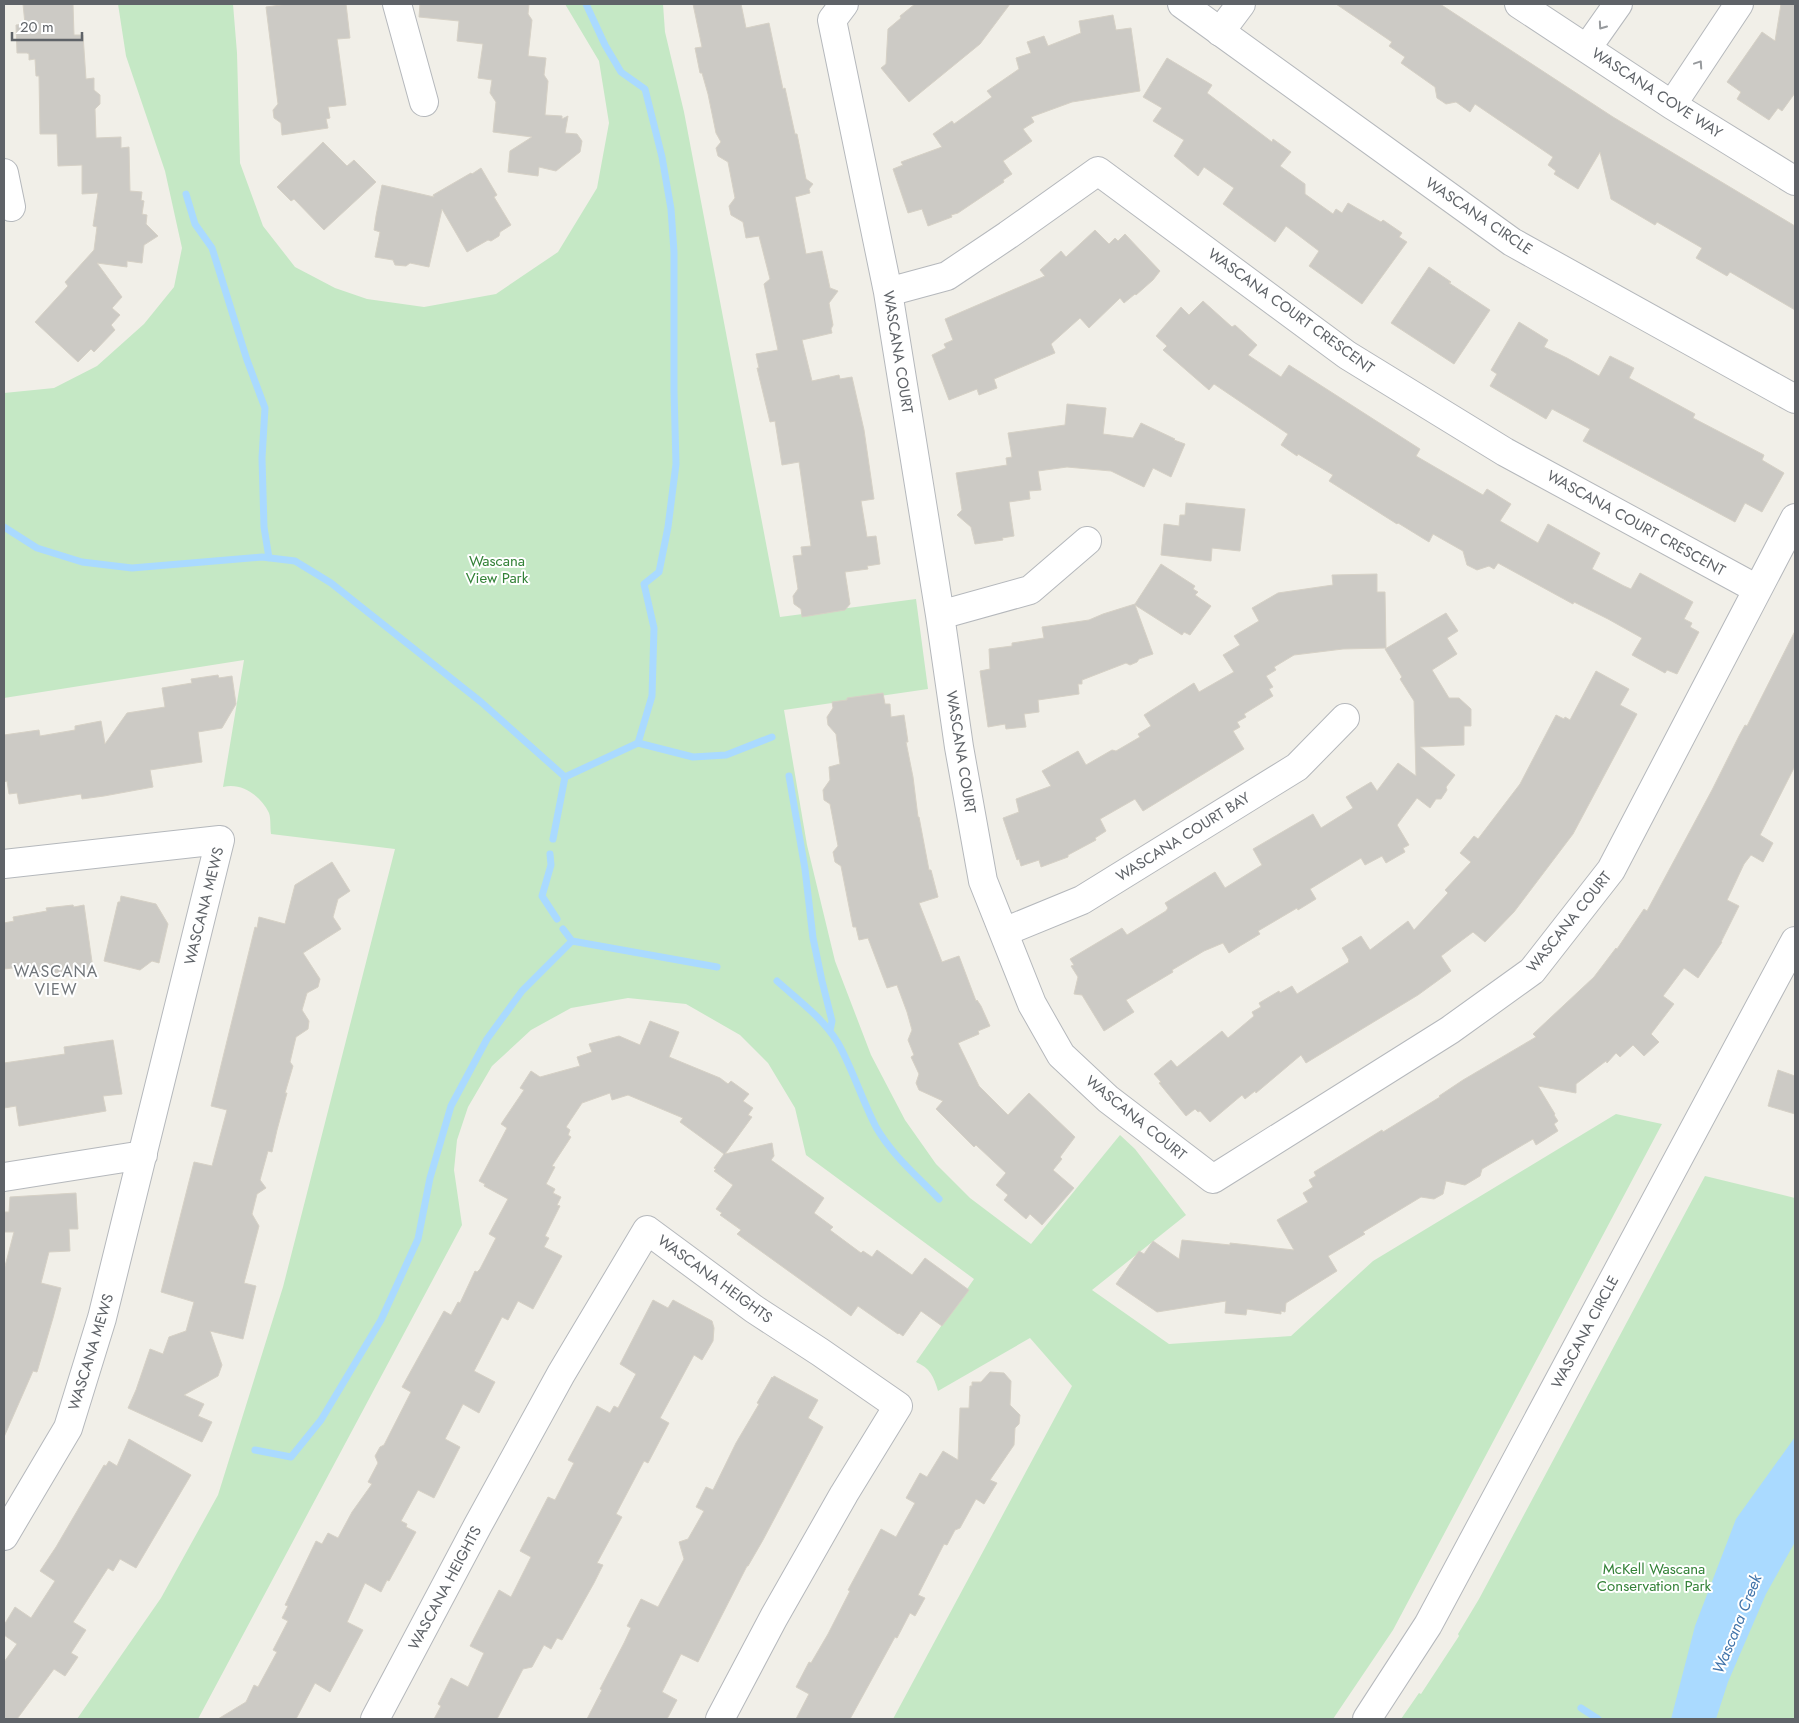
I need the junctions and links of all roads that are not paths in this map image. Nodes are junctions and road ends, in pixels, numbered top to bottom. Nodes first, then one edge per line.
1 (397, 4) edge
2 (844, 4) edge
3 (1182, 4) edge
4 (1241, 4) edge
5 (1519, 4) edge
6 (1618, 4) edge
7 (1739, 4) edge
8 (1220, 32) junction
9 (1587, 48) junction
10 (424, 102) dead end
11 (1672, 105) junction
12 (4, 173) edge
13 (1795, 181) edge
14 (11, 207) dead end
15 (888, 292) junction
16 (1795, 399) edge
17 (1795, 518) edge
18 (1087, 541) dead end
19 (1757, 589) junction
20 (940, 615) junction
21 (1345, 718) dead end
22 (4, 864) edge
23 (1004, 932) junction
24 (1794, 947) edge
25 (143, 1155) junction
26 (4, 1177) edge
27 (4, 1536) edge
28 (375, 1719) edge
29 (720, 1719) edge
30 (1367, 1719) edge

1 - 10 street
2 - 15 street, WASCANA COURT
3 - 8 street, WASCANA CIRCLE
4 - 8 street
5 - 9 street, WASCANA COVE WAY
6 -> 9 street
11 -> 7 street
8 - 16 street, WASCANA CIRCLE
9 - 11 street, WASCANA COVE WAY
11 - 13 street, WASCANA COVE WAY
12 - 14 street
15 - 19 street, WASCANA COURT CRESCENT
15 - 20 street, WASCANA COURT
17 - 19 street, WASCANA COURT
18 - 20 street
19 - 23 street, WASCANA COURT
20 - 23 street, WASCANA COURT
21 - 23 street, WASCANA COURT BAY
22 - 25 street, WASCANA MEWS
24 - 30 street, WASCANA CIRCLE
25 - 26 street
25 - 27 street, WASCANA MEWS
28 - 29 street, WASCANA HEIGHTS

